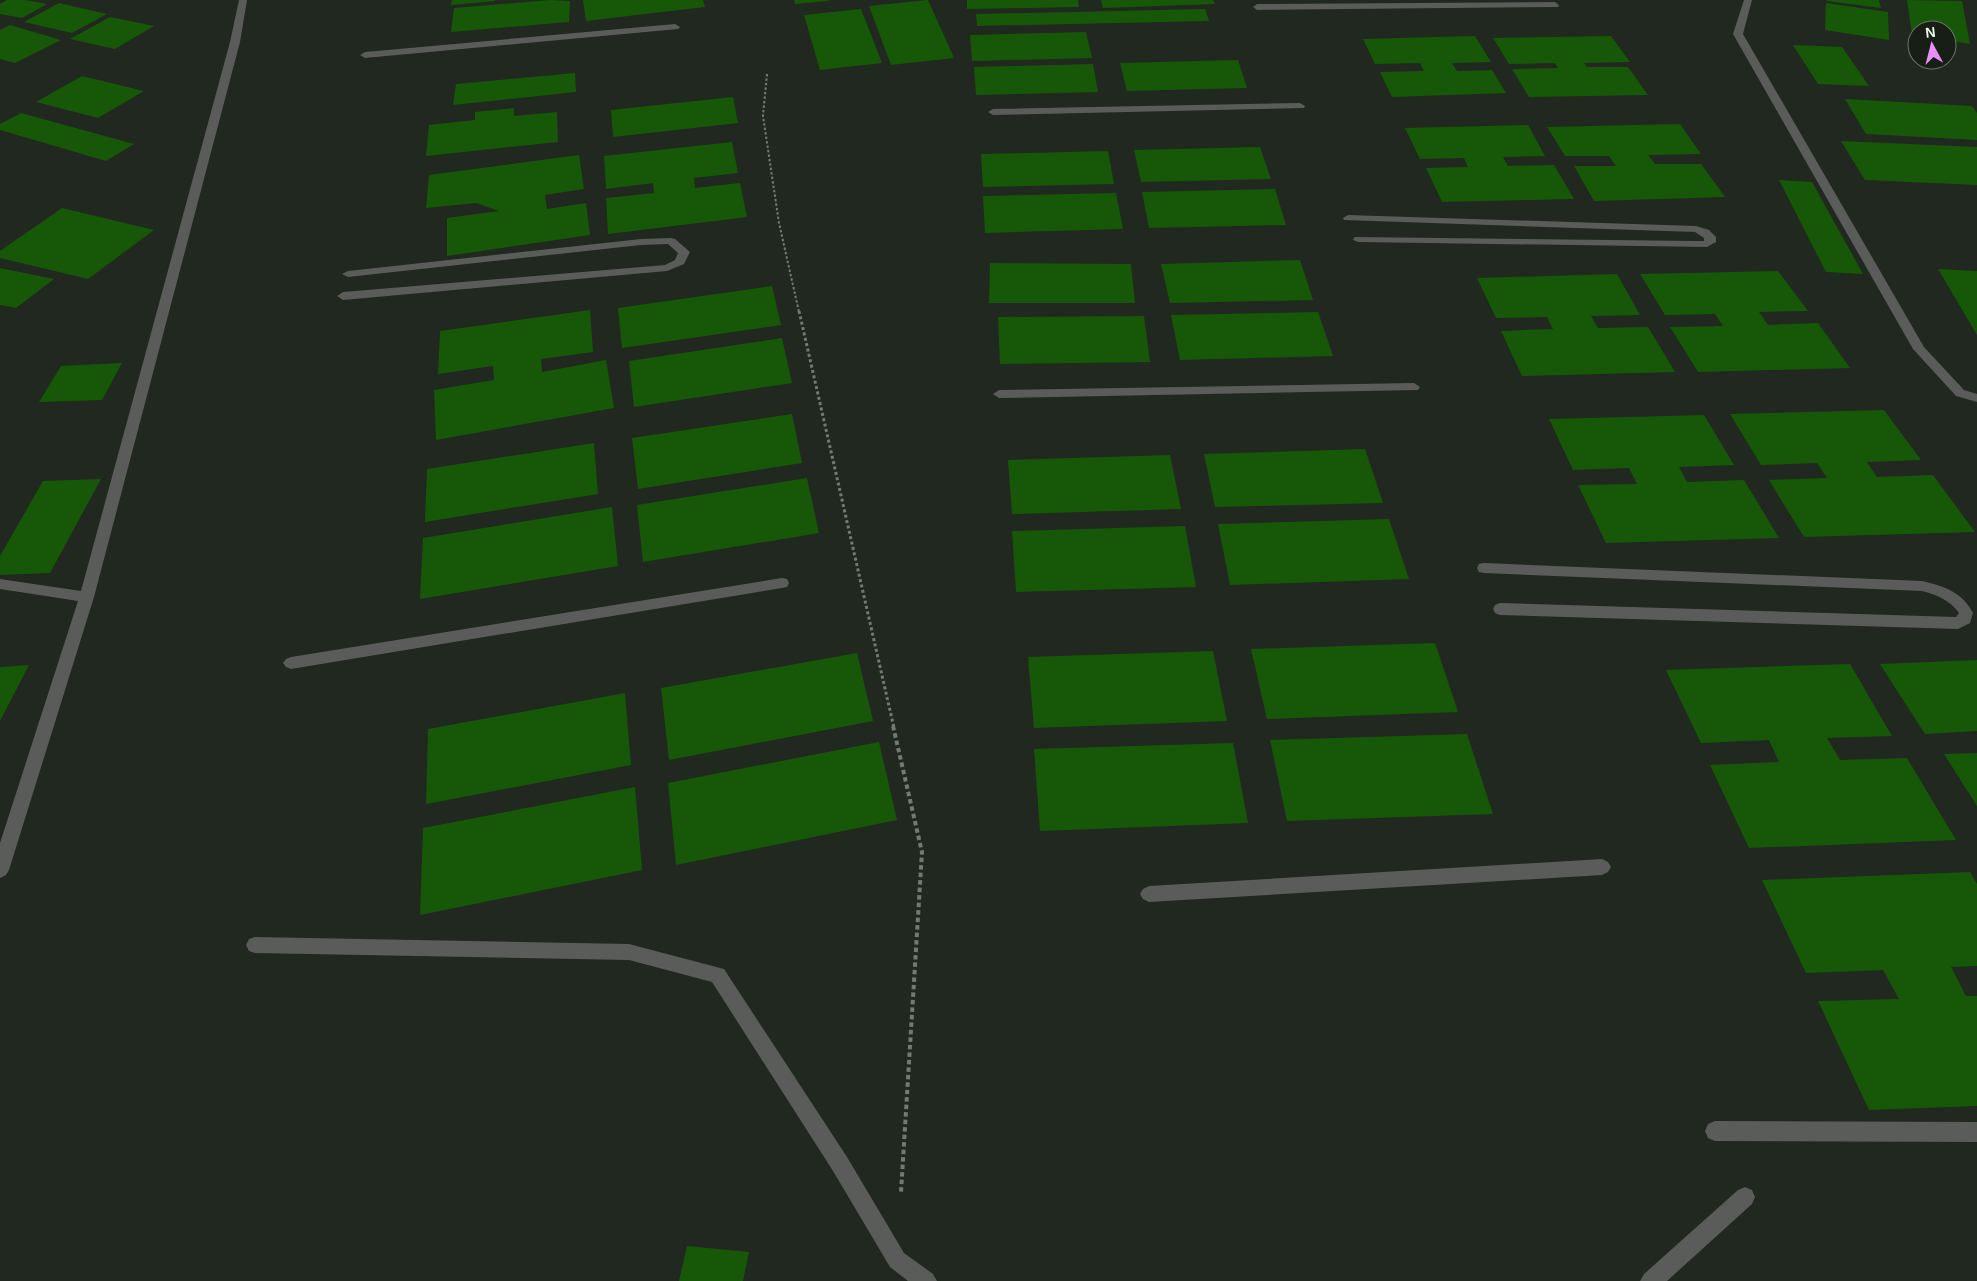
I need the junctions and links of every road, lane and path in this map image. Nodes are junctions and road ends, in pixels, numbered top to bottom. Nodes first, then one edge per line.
1 (243, 0) edge
2 (1748, 0) edge
3 (1555, 5) dead end
4 (1257, 7) dead end
5 (675, 27) dead end
6 (366, 55) dead end
7 (767, 74) dead end
8 (1300, 106) dead end
9 (993, 112) dead end
10 (1348, 218) dead end
11 (1359, 239) dead end
12 (348, 274) dead end
13 (343, 296) dead end
14 (1414, 387) dead end
15 (999, 394) dead end
16 (1977, 398) edge
17 (1484, 568) dead end
18 (782, 583) dead end
19 (0, 584) edge
20 (87, 598) junction
21 (1500, 609) dead end
22 (291, 663) dead end
23 (1602, 867) dead end
24 (0, 870) edge
25 (1149, 894) dead end
26 (255, 945) dead end
27 (1715, 1131) dead end
28 (1977, 1132) edge
29 (1745, 1197) dead end
30 (901, 1201) dead end
31 (926, 1281) edge
32 (1651, 1281) edge

1 - 20 street
2 - 16 street
3 - 4 street
5 - 6 street
7 - 30 path
8 - 9 street
10 - 11 street
12 - 13 street
14 - 15 street
17 - 21 street
18 - 22 street
19 - 20 street
20 - 24 street
23 - 25 street
26 - 31 street
27 - 28 street
29 - 32 street

